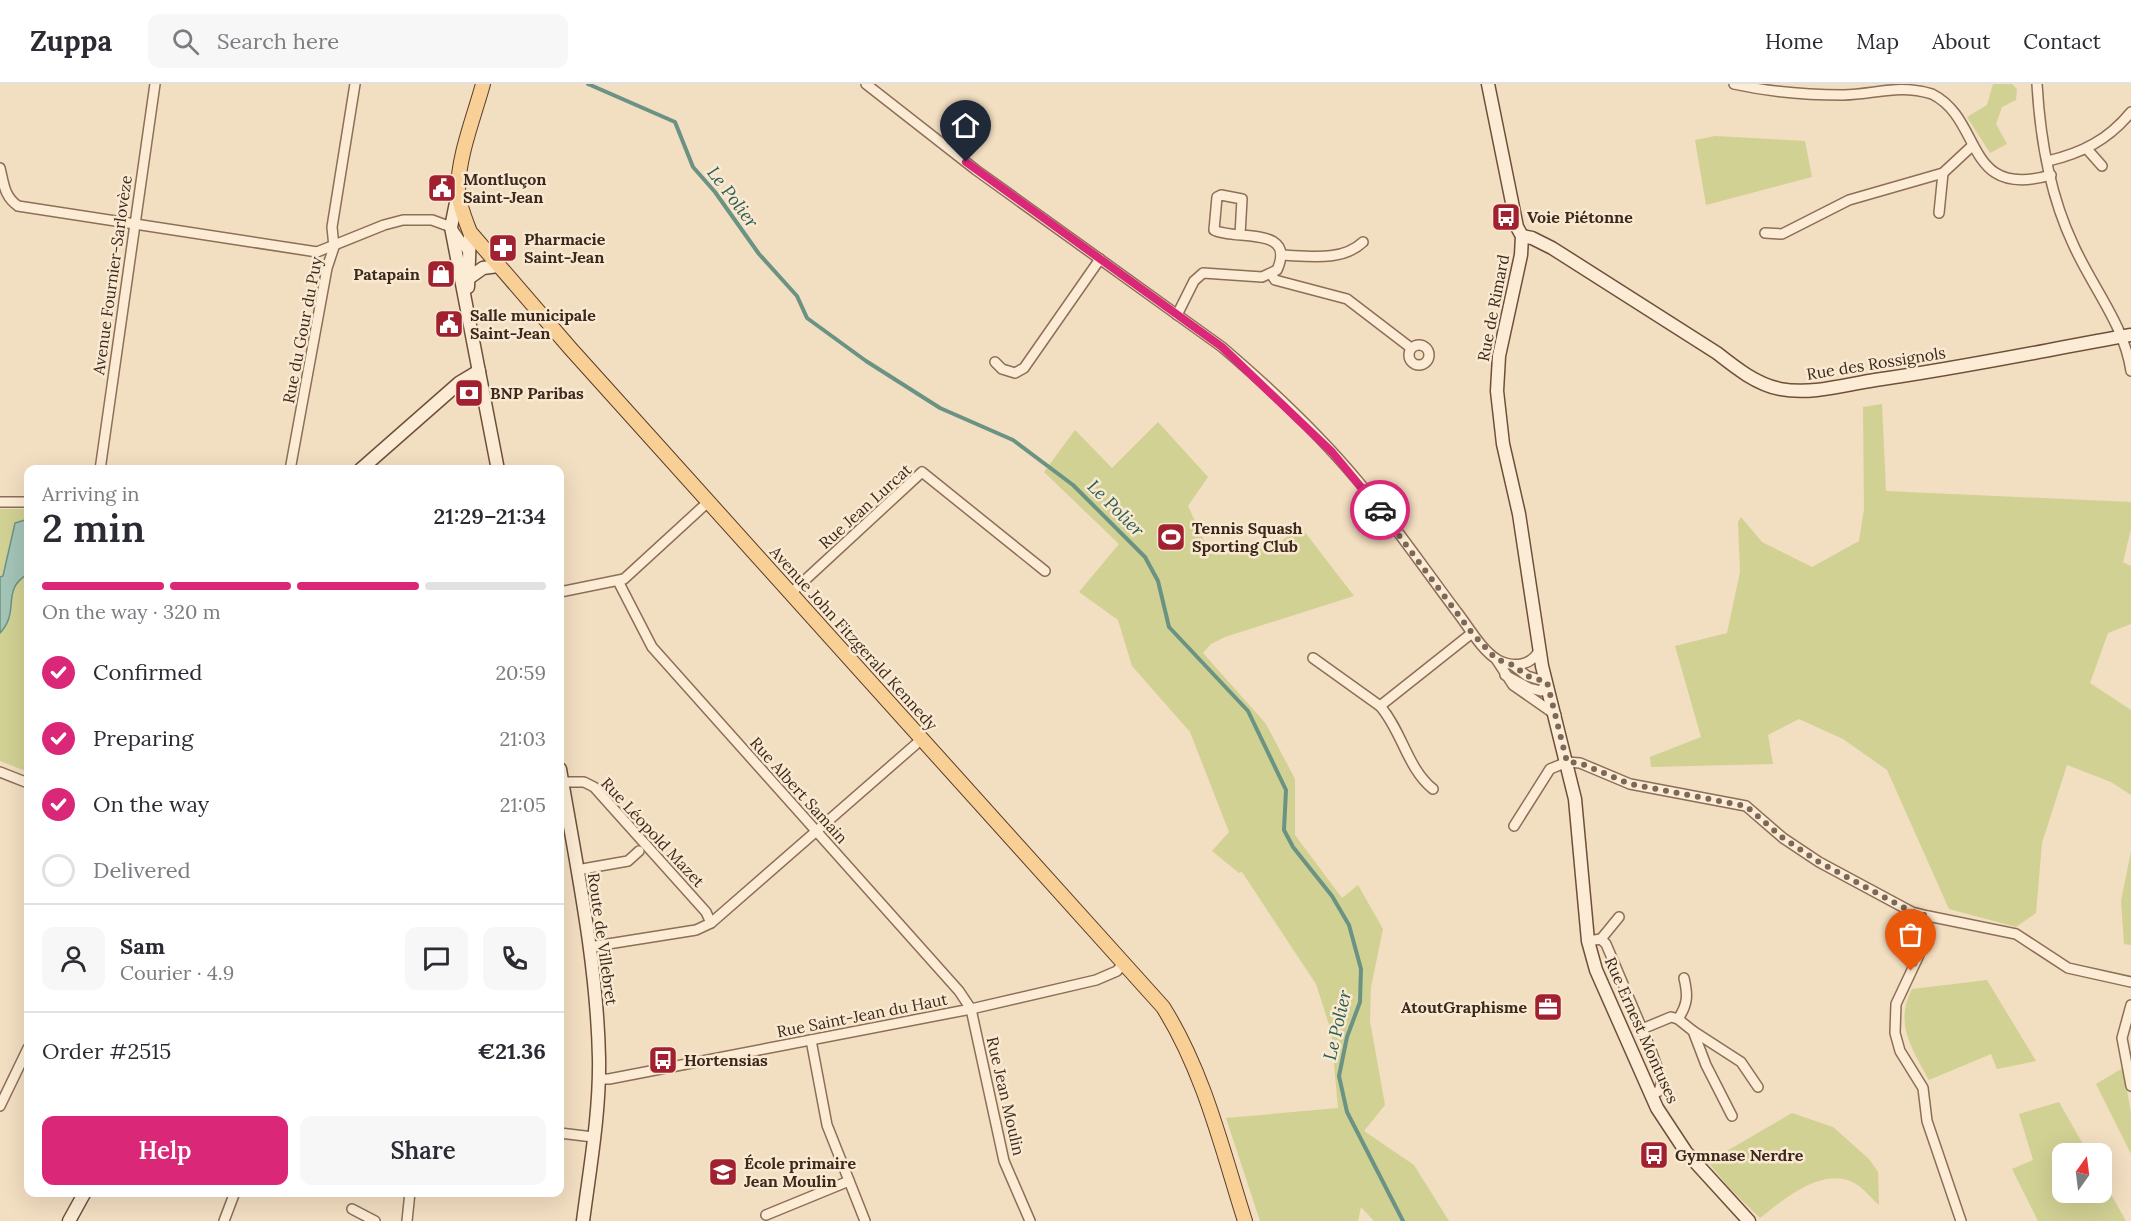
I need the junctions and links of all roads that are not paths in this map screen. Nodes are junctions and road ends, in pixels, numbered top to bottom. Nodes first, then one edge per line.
1 (155, 84) edge
2 (355, 84) edge
3 (483, 84) edge
4 (866, 84) edge
5 (1488, 84) edge
6 (1734, 84) edge
7 (2037, 84) edge
8 (2131, 112) edge
9 (1972, 146) junction
10 (2087, 149) junction
11 (2048, 161) junction
12 (2102, 166) dead end
13 (0, 168) edge
14 (1943, 173) junction
15 (2051, 175) junction
16 (458, 192) junction
17 (1939, 213) dead end
18 (135, 224) junction
19 (451, 226) junction
20 (470, 232) junction
21 (1765, 233) dead end
22 (1240, 235) junction
23 (1522, 236) junction
24 (1364, 242) dead end
25 (334, 247) junction
26 (469, 253) junction
27 (1281, 255) junction
28 (1100, 260) junction
29 (498, 266) junction
30 (1271, 274) junction
31 (469, 278) junction
32 (467, 298) junction
33 (1177, 315) junction
34 (2127, 336) edge
35 (1411, 348) dead end
36 (995, 362) dead end
37 (478, 371) junction
38 (2131, 372) edge
39 (101, 465) edge
40 (291, 465) edge
41 (366, 465) edge
42 (497, 465) edge
43 (0, 502) edge
44 (24, 502) edge
45 (708, 502) junction
46 (1045, 572) dead end
47 (618, 581) junction
48 (564, 591) edge
49 (791, 593) junction
50 (1472, 633) junction
51 (1540, 648) junction
52 (1313, 658) dead end
53 (1496, 659) junction
54 (1513, 665) junction
55 (1505, 675) junction
56 (1547, 682) junction
57 (1380, 706) junction
58 (1556, 715) junction
59 (923, 738) junction
60 (1567, 762) junction
61 (0, 772) edge
62 (24, 781) edge
63 (564, 782) edge
64 (1433, 789) dead end
65 (564, 794) edge
66 (1514, 826) dead end
67 (816, 831) junction
68 (639, 851) dead end
69 (577, 870) junction
70 (1928, 916) junction
71 (1619, 917) dead end
72 (711, 923) junction
73 (1601, 939) junction
74 (1588, 941) junction
75 (589, 947) junction
76 (1125, 962) junction
77 (1684, 978) dead end
78 (2131, 982) edge
79 (2131, 1005) edge
80 (971, 1009) junction
81 (1678, 1019) junction
82 (1642, 1029) junction
83 (1693, 1031) junction
84 (811, 1040) junction
85 (24, 1056) edge
86 (599, 1079) junction
87 (2131, 1086) edge
88 (1758, 1087) dead end
89 (1651, 1096) junction
90 (0, 1106) edge
91 (1732, 1116) dead end
92 (564, 1133) edge
93 (593, 1137) junction
94 (849, 1181) junction
95 (82, 1197) edge
96 (233, 1197) edge
97 (409, 1197) edge
98 (352, 1209) dead end
99 (766, 1215) dead end
100 (69, 1221) edge
101 (224, 1221) edge
102 (375, 1221) edge
103 (407, 1221) edge
104 (582, 1221) edge
105 (866, 1221) edge
106 (1030, 1221) edge
107 (1245, 1221) edge
108 (1749, 1221) edge
109 (1961, 1221) edge

1 - 18 street, Avenue Fournier-Sarlovèze
2 - 25 street
3 - 16 main road, Avenue John Fitzgerald Kennedy
4 - 28 street
5 - 23 street, Rue de Rimard
6 - 9 street
7 - 11 street
8 - 10 street
9 - 14 street
9 - 15 street
10 - 11 street
10 - 12 street
11 - 15 street
13 - 18 street
14 - 17 street
14 - 21 street
15 - 34 street
16 - 19 street
16 - 20 main road, Avenue John Fitzgerald Kennedy
18 - 25 street
18 - 39 street, Avenue Fournier-Sarlovèze
19 - 25 street, Rue du Gour du Puy
19 - 26 street
19 - 32 street
20 - 26 street
20 - 29 main road, Avenue John Fitzgerald Kennedy
22 - 22 street
22 - 27 street
23 - 34 street, Rue des Rossignols
23 - 51 street, Rue de Rimard
24 - 27 street
25 - 40 street, Rue du Gour du Puy
26 - 31 street
27 - 30 street
28 - 33 street
28 - 36 street
29 - 31 street
29 - 45 main road, Avenue John Fitzgerald Kennedy
30 - 33 street
30 - 35 street
31 - 32 street
32 - 37 street
33 - 50 street
34 - 38 street
37 - 41 street
37 - 42 street
43 - 44 street
45 - 47 street
45 - 49 main road, Avenue John Fitzgerald Kennedy
46 - 49 street, Rue Jean Lurcat
47 - 48 street
47 - 67 street, Rue Albert Samain
49 - 59 main road, Avenue John Fitzgerald Kennedy
50 - 53 street
50 - 57 street
51 - 54 street
51 - 56 street, Rue de Rimard
52 - 57 street
53 - 54 street
53 - 55 street
54 - 56 street
55 - 56 street
55 - 58 street
56 - 58 street, Rue Ernest Montuses
57 - 64 street
58 - 60 street, Rue Ernest Montuses
59 - 67 street
59 - 76 main road, Avenue John Fitzgerald Kennedy
60 - 66 street
60 - 70 street
60 - 74 street, Rue Ernest Montuses
61 - 62 street
63 - 72 street, Rue Léopold Mazet
65 - 69 street, Route de Villebret
67 - 72 street
67 - 80 street, Rue Albert Samain
68 - 69 street
69 - 75 street, Route de Villebret
70 - 78 street
70 - 109 street
71 - 73 street, Rue Ernest Montuses
72 - 75 street
73 - 74 street
73 - 82 street
74 - 89 street, Rue Ernest Montuses
75 - 86 street, Route de Villebret
76 - 80 street, Rue Saint-Jean du Haut
76 - 107 main road, Avenue John Fitzgerald Kennedy
77 - 81 street
79 - 87 street
80 - 84 street, Rue Saint-Jean du Haut
80 - 106 street, Rue Jean Moulin
81 - 82 street, Rue Ernest Montuses
81 - 83 street
82 - 89 street
83 - 88 street
83 - 91 street
84 - 86 street, Rue Saint-Jean du Haut
84 - 94 street
85 - 90 street
86 - 93 street, Route de Villebret
89 - 108 street, Rue Ernest Montuses
92 - 93 street
93 - 104 street, Route de Villebret
94 - 99 street
94 - 105 street
95 - 100 street
96 - 101 street
97 - 103 street
98 - 102 street

